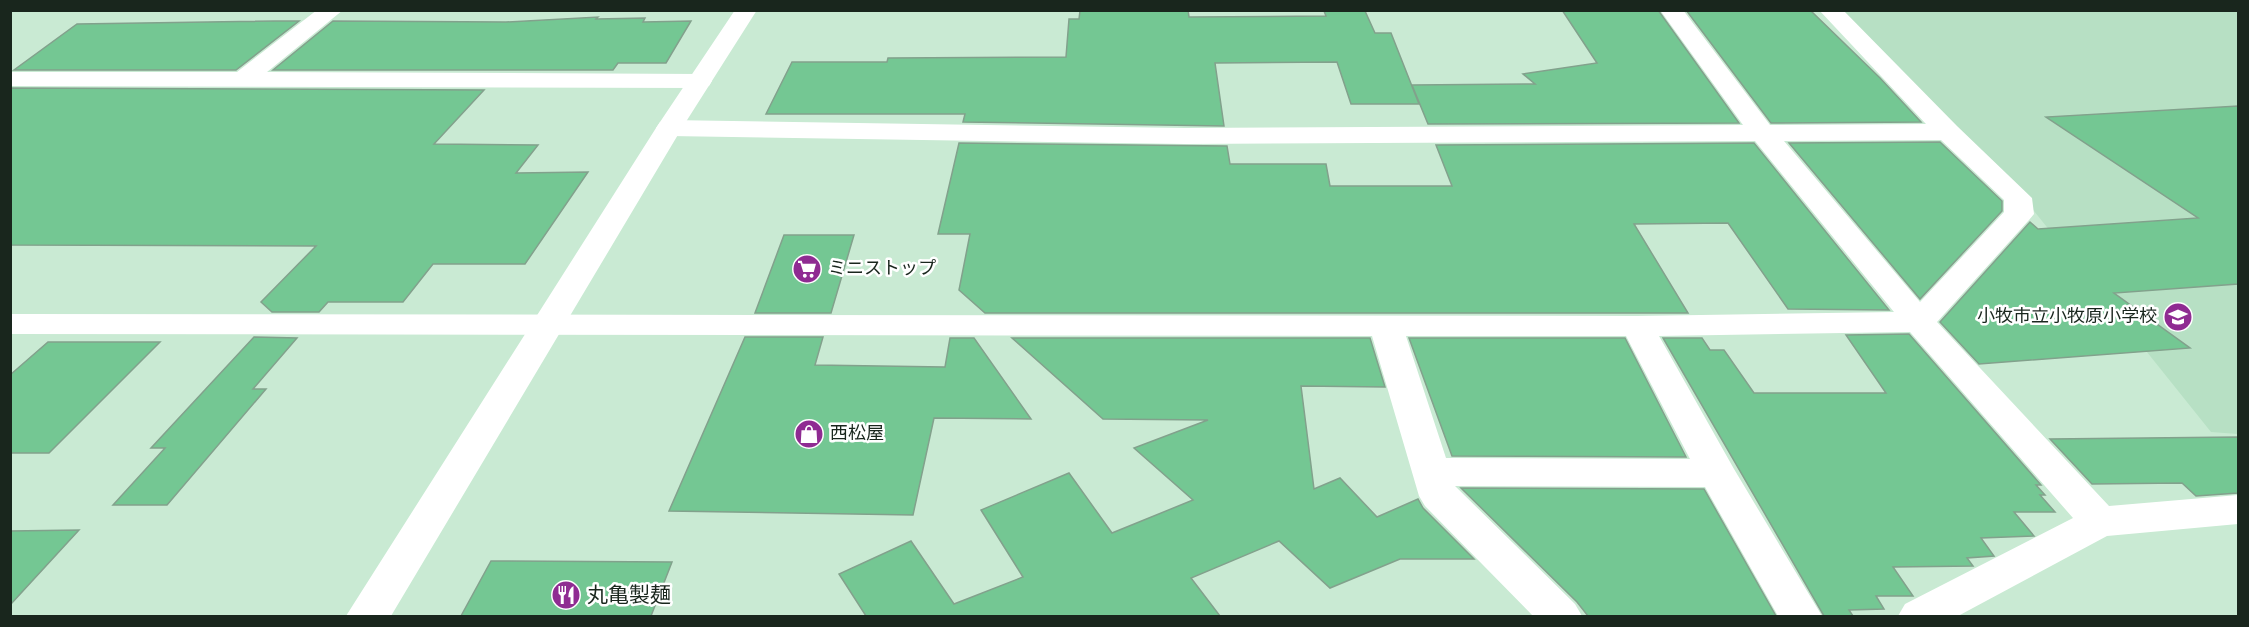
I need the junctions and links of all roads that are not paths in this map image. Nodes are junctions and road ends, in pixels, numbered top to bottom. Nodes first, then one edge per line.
1 (332, 10) edge
2 (746, 10) edge
3 (1671, 10) edge
4 (1830, 10) edge
5 (245, 78) junction
6 (10, 79) edge
7 (700, 81) junction
8 (669, 128) junction
9 (1761, 131) junction
10 (1948, 132) junction
11 (1919, 322) junction
12 (10, 324) edge
13 (1386, 325) junction
14 (547, 326) junction
15 (1637, 326) junction
16 (1430, 472) junction
17 (1717, 473) junction
18 (2238, 510) edge
19 (2100, 522) junction
20 (368, 616) edge
21 (1560, 616) edge
22 (1800, 616) edge
23 (1920, 616) edge

1 - 5 street
2 - 7 street
3 - 9 street
4 - 10 street
5 - 6 street
5 - 7 street
7 - 8 street
8 - 9 street
8 - 14 street
9 - 10 street
9 - 11 street
10 - 11 street
11 - 15 street
11 - 19 street
12 - 14 street
13 - 14 street
13 - 15 street
13 - 16 street
14 - 20 street
15 - 17 street
16 - 17 street
16 - 21 street
17 - 22 street
18 - 19 street
19 - 23 street

